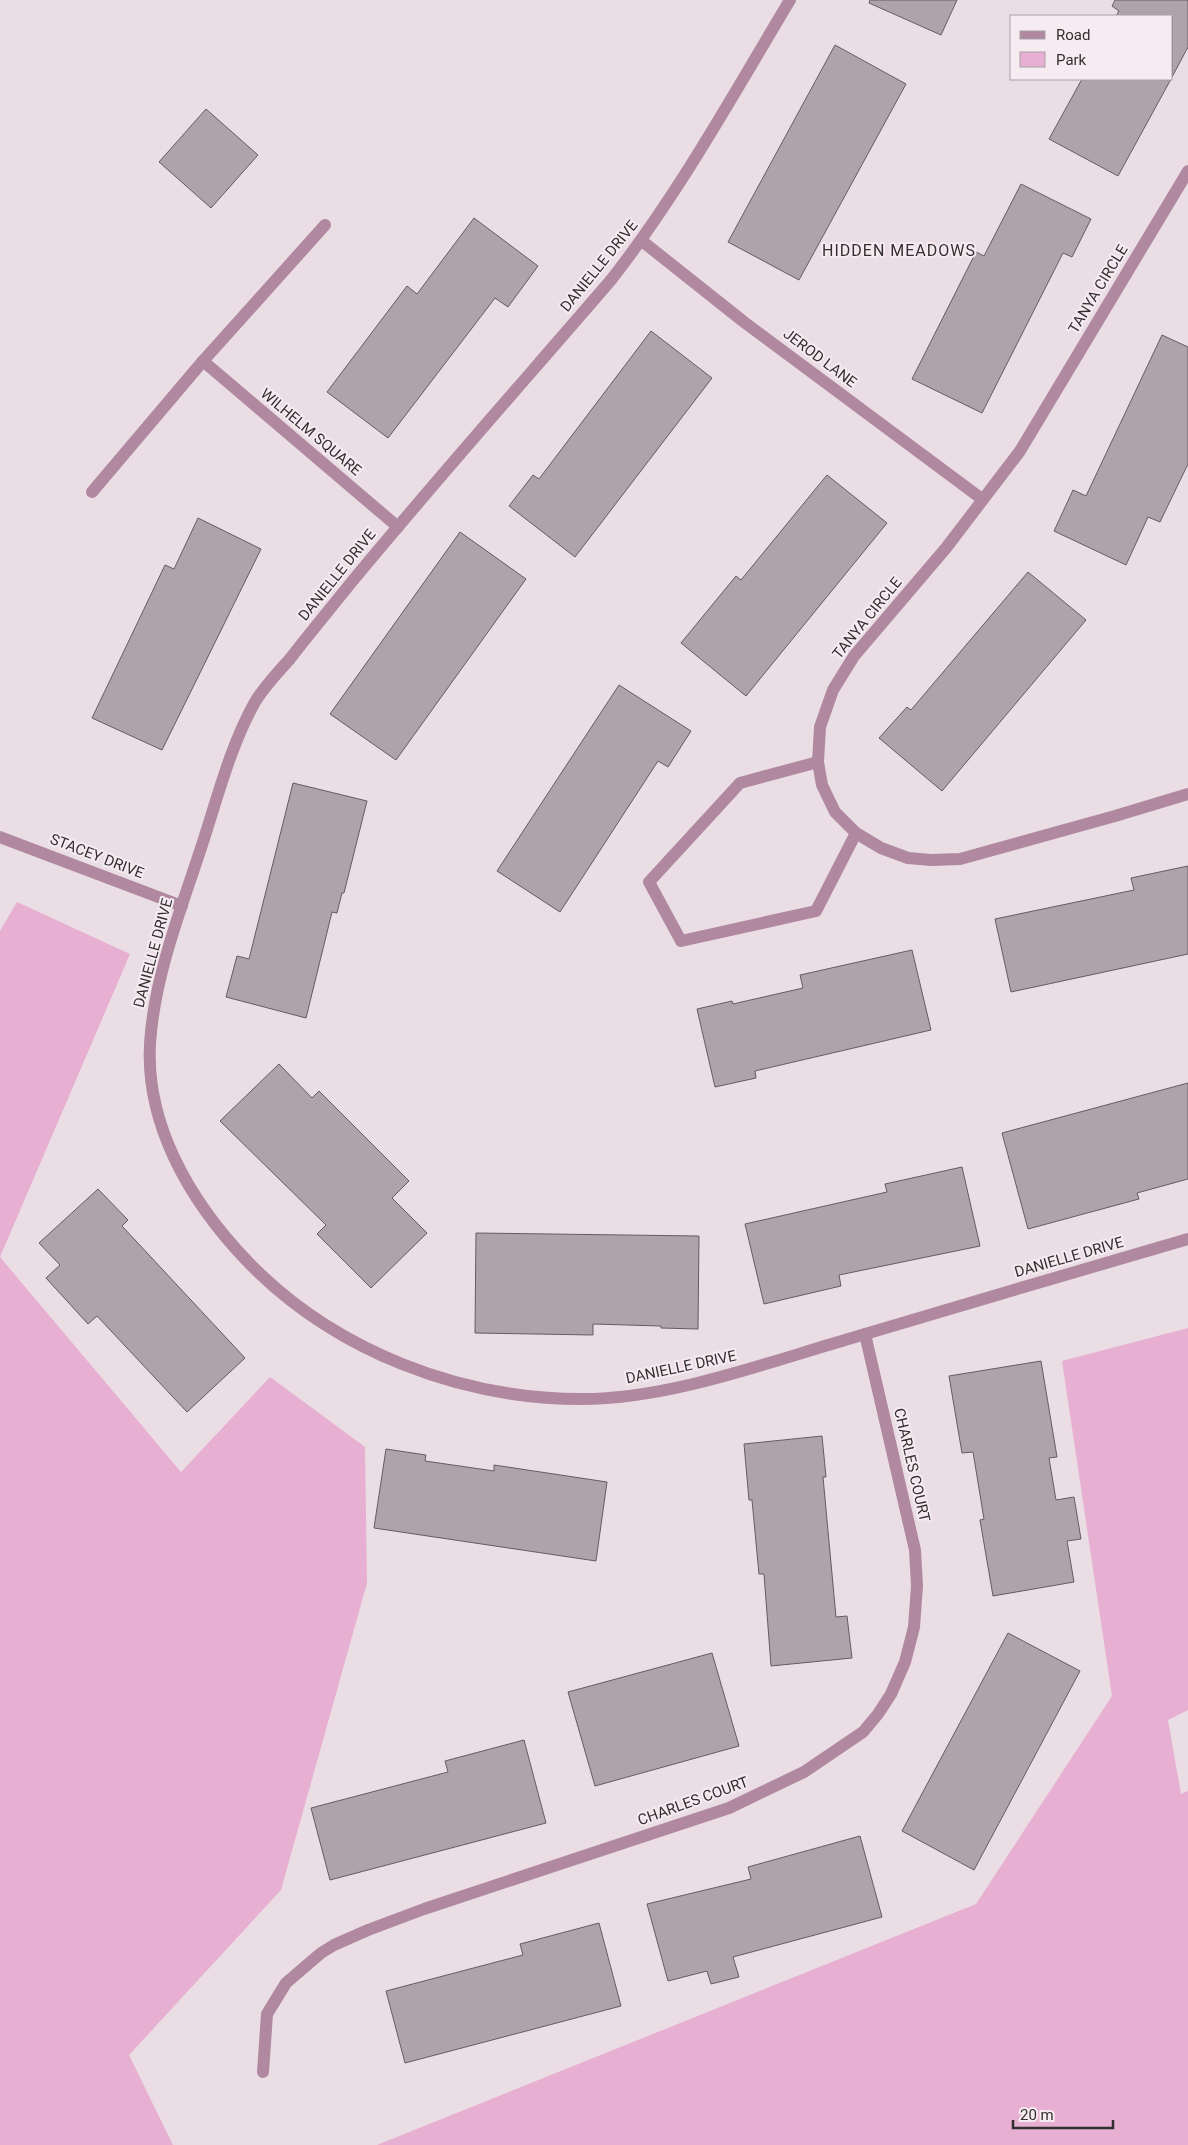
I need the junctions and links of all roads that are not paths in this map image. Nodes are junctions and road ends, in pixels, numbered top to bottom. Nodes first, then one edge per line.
1 (790, 0) edge
2 (1188, 171) edge
3 (325, 225) dead end
4 (642, 241) junction
5 (203, 361) junction
6 (92, 492) dead end
7 (982, 499) junction
8 (398, 527) junction
9 (818, 762) junction
10 (1188, 794) edge
11 (856, 833) junction
12 (0, 837) edge
13 (182, 906) junction
14 (1188, 1239) edge
15 (865, 1334) junction
16 (263, 2072) dead end

1 - 4 street, DANIELLE DRIVE
2 - 7 street, TANYA CIRCLE
3 - 5 street
4 - 7 street, JEROD LANE
4 - 8 street, DANIELLE DRIVE
5 - 6 street
5 - 8 street, WILHELM SQUARE
7 - 9 street, TANYA CIRCLE
8 - 13 street, DANIELLE DRIVE
9 - 11 street, TANYA CIRCLE
9 - 11 street
10 - 11 street, TANYA CIRCLE
12 - 13 street, STACEY DRIVE
13 - 15 street, DANIELLE DRIVE
14 - 15 street, DANIELLE DRIVE
15 - 16 street, CHARLES COURT

